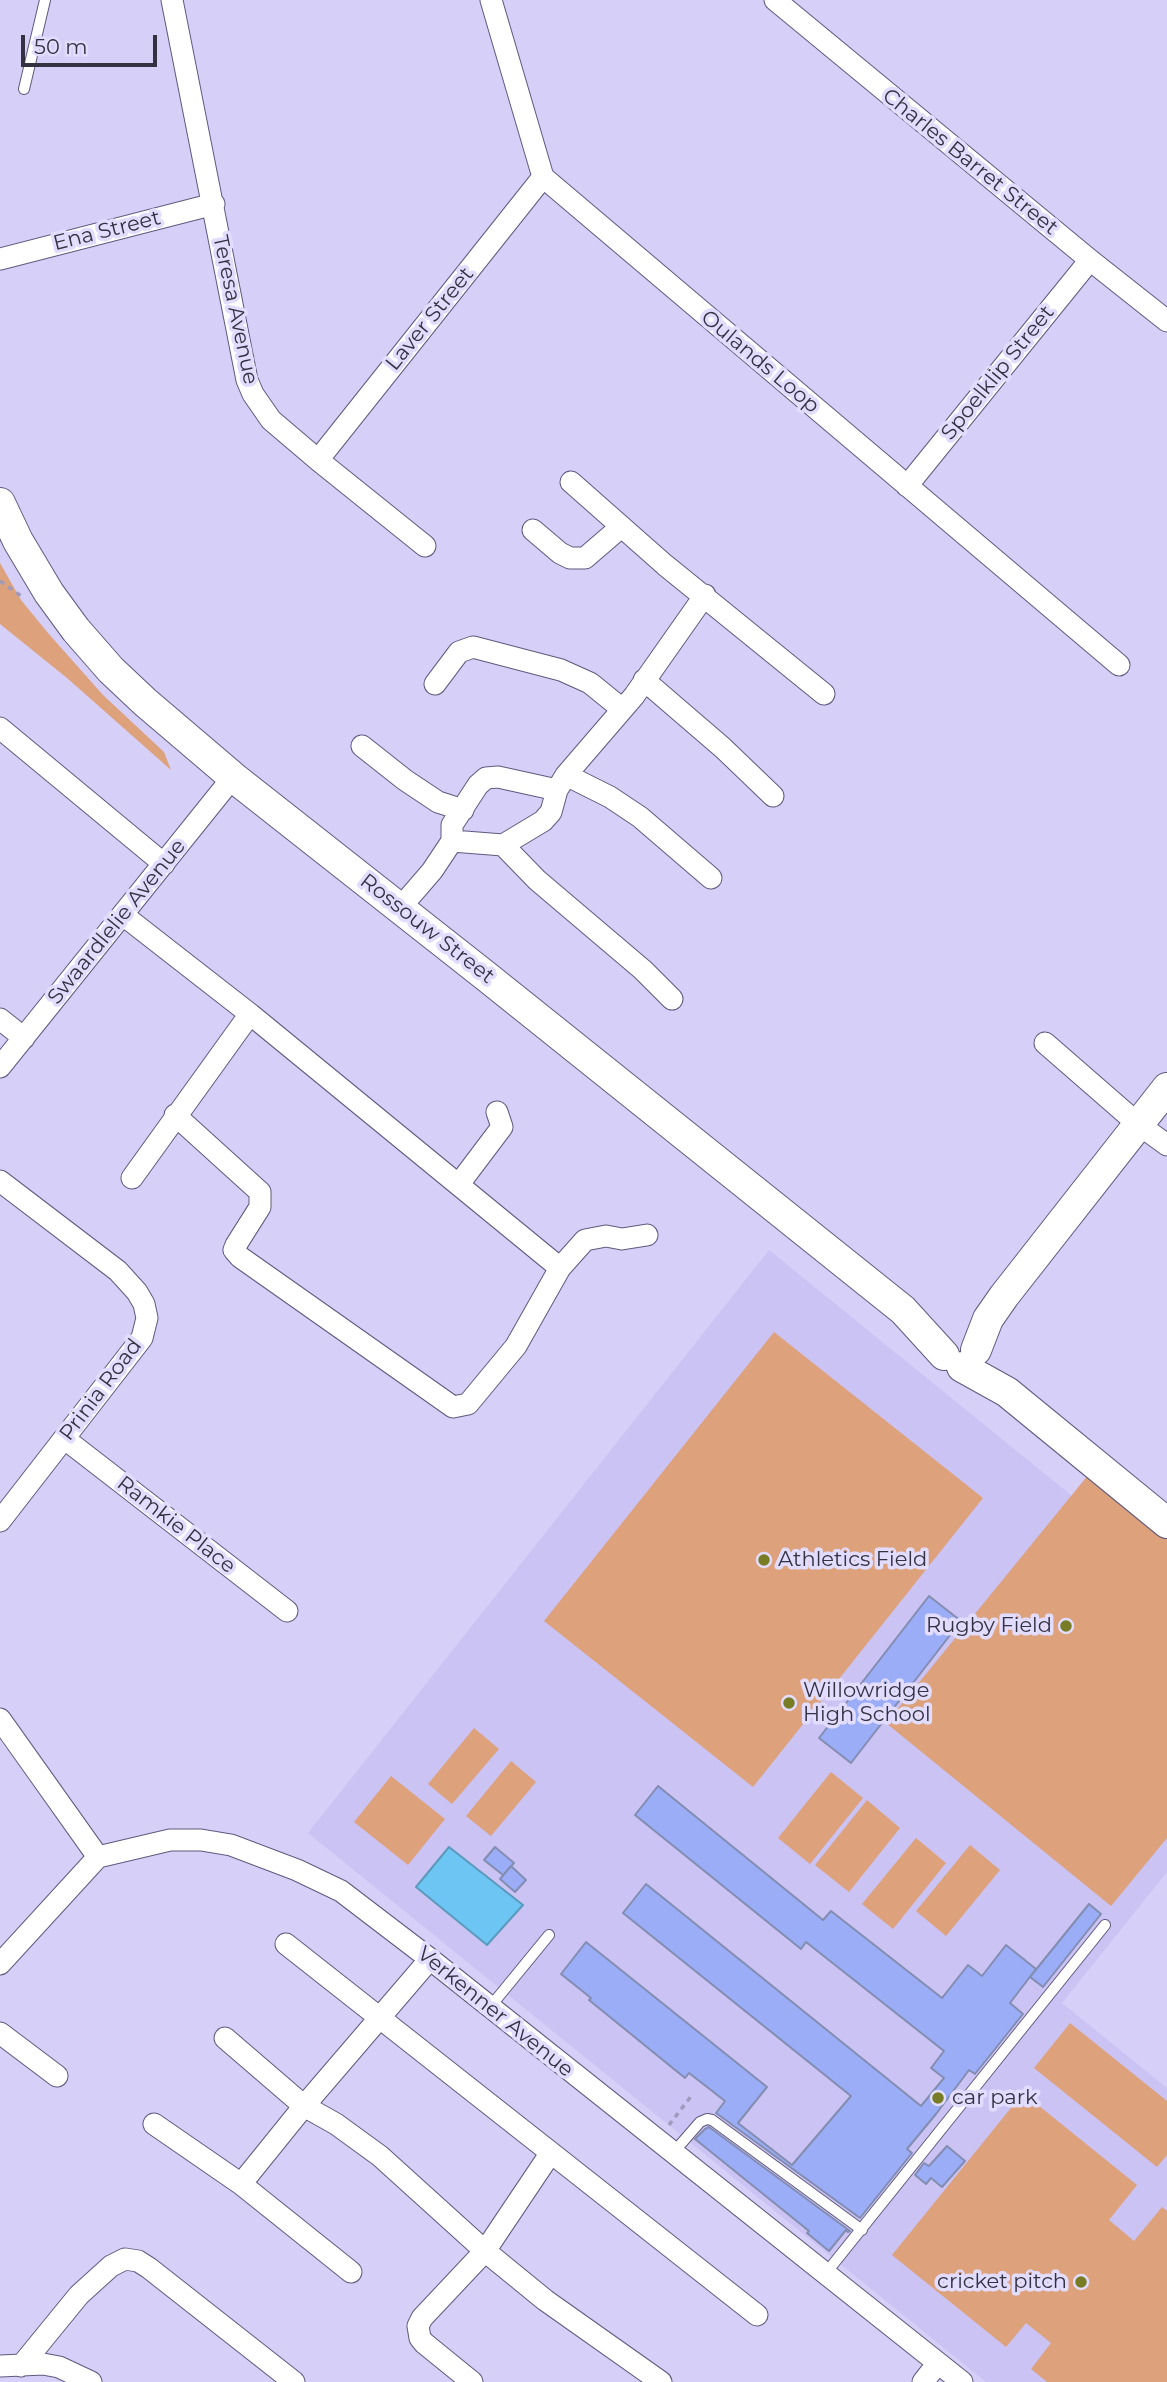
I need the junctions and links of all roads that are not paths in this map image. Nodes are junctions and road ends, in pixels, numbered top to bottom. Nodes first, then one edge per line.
1 (45, 0) edge
2 (172, 0) edge
3 (491, 0) edge
4 (775, 0) edge
5 (24, 89) dead end
6 (543, 177) junction
7 (214, 204) junction
8 (0, 259) edge
9 (1090, 260) junction
10 (1167, 321) edge
11 (317, 460) junction
12 (571, 482) dead end
13 (906, 486) junction
14 (0, 503) edge
15 (621, 527) junction
16 (533, 530) dead end
17 (425, 546) dead end
18 (705, 595) junction
19 (1119, 665) dead end
20 (644, 680) junction
21 (435, 684) dead end
22 (824, 694) dead end
23 (622, 709) junction
24 (0, 728) edge
25 (362, 746) dead end
26 (233, 777) junction
27 (561, 783) junction
28 (773, 796) dead end
29 (463, 810) junction
30 (452, 841) junction
31 (503, 845) junction
32 (164, 864) junction
33 (711, 878) dead end
34 (400, 908) junction
35 (123, 915) junction
36 (672, 999) dead end
37 (250, 1014) junction
38 (0, 1019) edge
39 (24, 1038) junction
40 (1045, 1043) dead end
41 (0, 1067) edge
42 (1167, 1088) edge
43 (497, 1112) dead end
44 (175, 1115) junction
45 (1138, 1124) junction
46 (1167, 1145) edge
47 (132, 1178) dead end
48 (0, 1181) edge
49 (459, 1184) junction
50 (648, 1235) dead end
51 (560, 1268) junction
52 (962, 1350) junction
53 (65, 1439) junction
54 (0, 1521) edge
55 (1167, 1523) edge
56 (287, 1611) dead end
57 (0, 1719) edge
58 (98, 1857) junction
59 (1105, 1925) dead end
60 (549, 1935) dead end
61 (286, 1944) dead end
62 (430, 1959) junction
63 (0, 1964) edge
64 (490, 2007) junction
65 (381, 2017) junction
66 (0, 2033) edge
67 (225, 2038) dead end
68 (57, 2076) dead end
69 (304, 2106) junction
70 (155, 2124) dead end
71 (673, 2153) junction
72 (551, 2154) junction
73 (241, 2184) junction
74 (862, 2230) junction
75 (485, 2251) junction
76 (351, 2272) dead end
77 (826, 2273) junction
78 (757, 2315) dead end
79 (938, 2363) junction
80 (11, 2366) edge
81 (91, 2382) edge
82 (294, 2382) edge
83 (472, 2382) edge
84 (661, 2382) edge
85 (923, 2382) edge
86 (962, 2382) edge

1 - 5 lane
2 - 7 street, Teresa Avenue
3 - 6 street
4 - 9 street, Charles Barret Street
6 - 11 street, Laver Street
6 - 13 street, Oulands Loop
7 - 8 street, Ena Street
7 - 11 street, Teresa Avenue
9 - 10 street, Charles Barret Street
9 - 13 street, Spoelklip Street
11 - 17 street, Teresa Avenue
12 - 15 street
13 - 19 street, Oulands Loop
14 - 26 main road, Rossouw Street
15 - 16 street
15 - 18 street
18 - 20 street
18 - 22 street
20 - 23 street
20 - 28 street
21 - 23 street
23 - 27 street
24 - 32 street
25 - 29 street
26 - 32 street, Swaardlelie Avenue
26 - 34 main road, Rossouw Street
27 - 29 street
27 - 31 street
27 - 33 street
29 - 30 street
30 - 31 street
30 - 34 street
31 - 36 street
32 - 35 street, Swaardlelie Avenue
34 - 52 main road, Rossouw Street
35 - 37 street
35 - 39 street, Swaardlelie Avenue
37 - 44 street
37 - 49 street
38 - 39 street
39 - 41 street, Swaardlelie Avenue
40 - 45 street
42 - 45 main road
43 - 49 street
44 - 47 street
44 - 51 street
45 - 46 street
45 - 52 main road
48 - 53 street, Prinia Road
49 - 51 street
50 - 51 street
52 - 55 main road, Rossouw Street
53 - 54 street, Prinia Road
53 - 56 street, Ramkie Place
57 - 58 street
58 - 62 street, Verkenner Avenue
58 - 63 street
59 - 74 lane
60 - 64 lane
61 - 65 street
62 - 64 street, Verkenner Avenue
62 - 65 street
64 - 71 street, Verkenner Avenue
65 - 69 street
65 - 72 street
66 - 68 street
67 - 69 street
69 - 73 street
69 - 75 street
70 - 73 street
71 - 74 lane
71 - 77 street, Verkenner Avenue
72 - 75 street
72 - 78 street
73 - 76 street
74 - 77 lane
75 - 83 street
75 - 84 street
77 - 79 street, Verkenner Avenue
79 - 85 street
79 - 86 street, Verkenner Avenue
80 - 81 street
80 - 82 street

